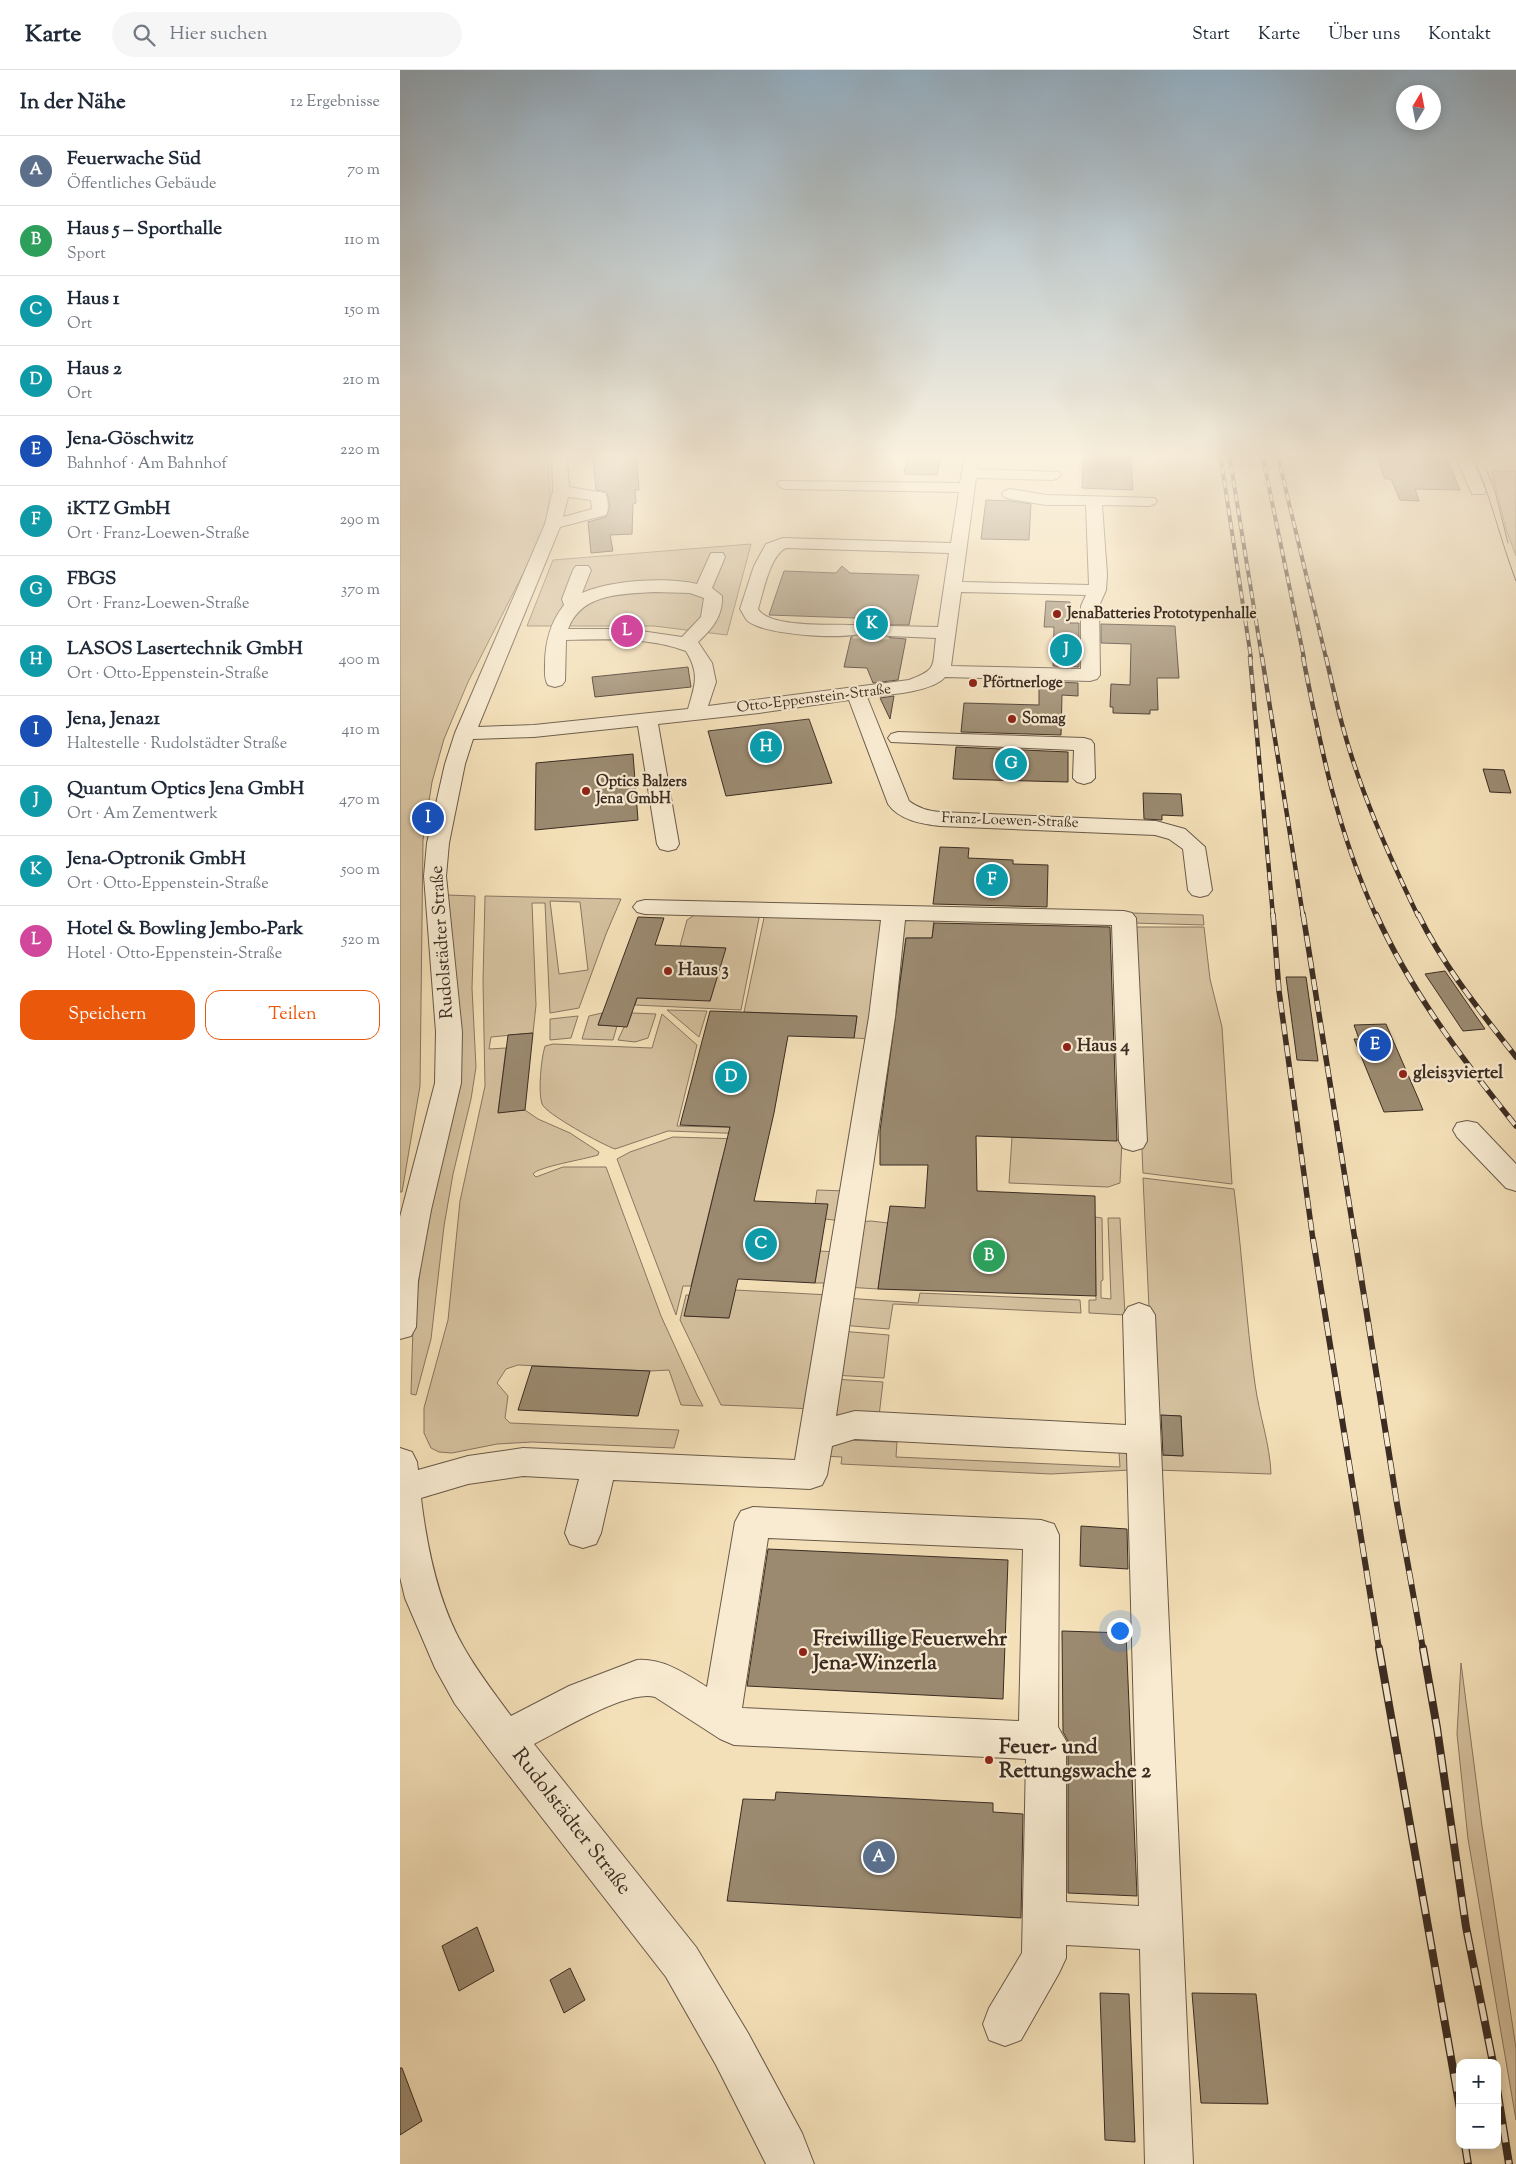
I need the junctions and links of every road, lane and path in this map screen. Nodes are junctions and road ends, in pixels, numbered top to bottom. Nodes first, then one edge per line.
1 (542, 551) edge
2 (771, 551) edge
3 (958, 551) edge
4 (1094, 551) edge
5 (717, 558) dead end
6 (582, 570) dead end
7 (953, 588) junction
8 (703, 590) junction
9 (1094, 598) junction
10 (576, 604) junction
11 (853, 630) tunnel mouth
12 (889, 631) tunnel mouth
13 (946, 634) junction
14 (557, 635) junction
15 (686, 644) junction
16 (940, 671) junction
17 (556, 681) dead end
18 (856, 693) junction
19 (696, 713) junction
20 (647, 719) junction
21 (465, 733) junction
22 (898, 738) dead end
23 (1084, 778) dead end
24 (668, 844) dead end
25 (1200, 890) dead end
26 (645, 907) dead end
27 (894, 913) junction
28 (1467, 1130) dead end
29 (1134, 1142) dead end
30 (1516, 1181) edge
31 (1138, 1315) dead end
32 (400, 1327) edge
33 (816, 1438) junction
34 (1142, 1440) junction
35 (600, 1465) junction
36 (401, 1476) edge
37 (583, 1533) dead end
38 (720, 1717) junction
39 (505, 1739) junction
40 (1038, 1741) junction
41 (1045, 1922) junction
42 (1161, 1944) junction
43 (1005, 2024) dead end
44 (790, 2164) edge
45 (1169, 2164) edge

1 - 21 street, Rudolstädter Straße
2 - 11 street
3 - 7 street
4 - 9 street
5 - 8 street
6 - 10 street
7 - 9 street
7 - 13 street
8 - 10 street
8 - 15 street
9 - 16 street
10 - 14 street
12 - 13 street
13 - 16 street
14 - 15 street
14 - 17 street
15 - 19 street
16 - 18 street, Otto-Eppenstein-Straße
18 - 19 street, Otto-Eppenstein-Straße
18 - 25 street, Franz-Loewen-Straße
19 - 20 street, Otto-Eppenstein-Straße
20 - 21 street, Otto-Eppenstein-Straße
20 - 24 street
21 - 32 street, Rudolstädter Straße
22 - 23 street
26 - 27 street
27 - 29 street
27 - 33 street
28 - 30 street
31 - 34 street
33 - 34 street
33 - 35 street
34 - 42 street
35 - 36 street
35 - 37 street
36 - 39 street, Rudolstädter Straße
38 - 39 street
38 - 40 street
38 - 40 street
39 - 44 street, Rudolstädter Straße
40 - 41 street
41 - 42 street
41 - 43 street
42 - 45 street

